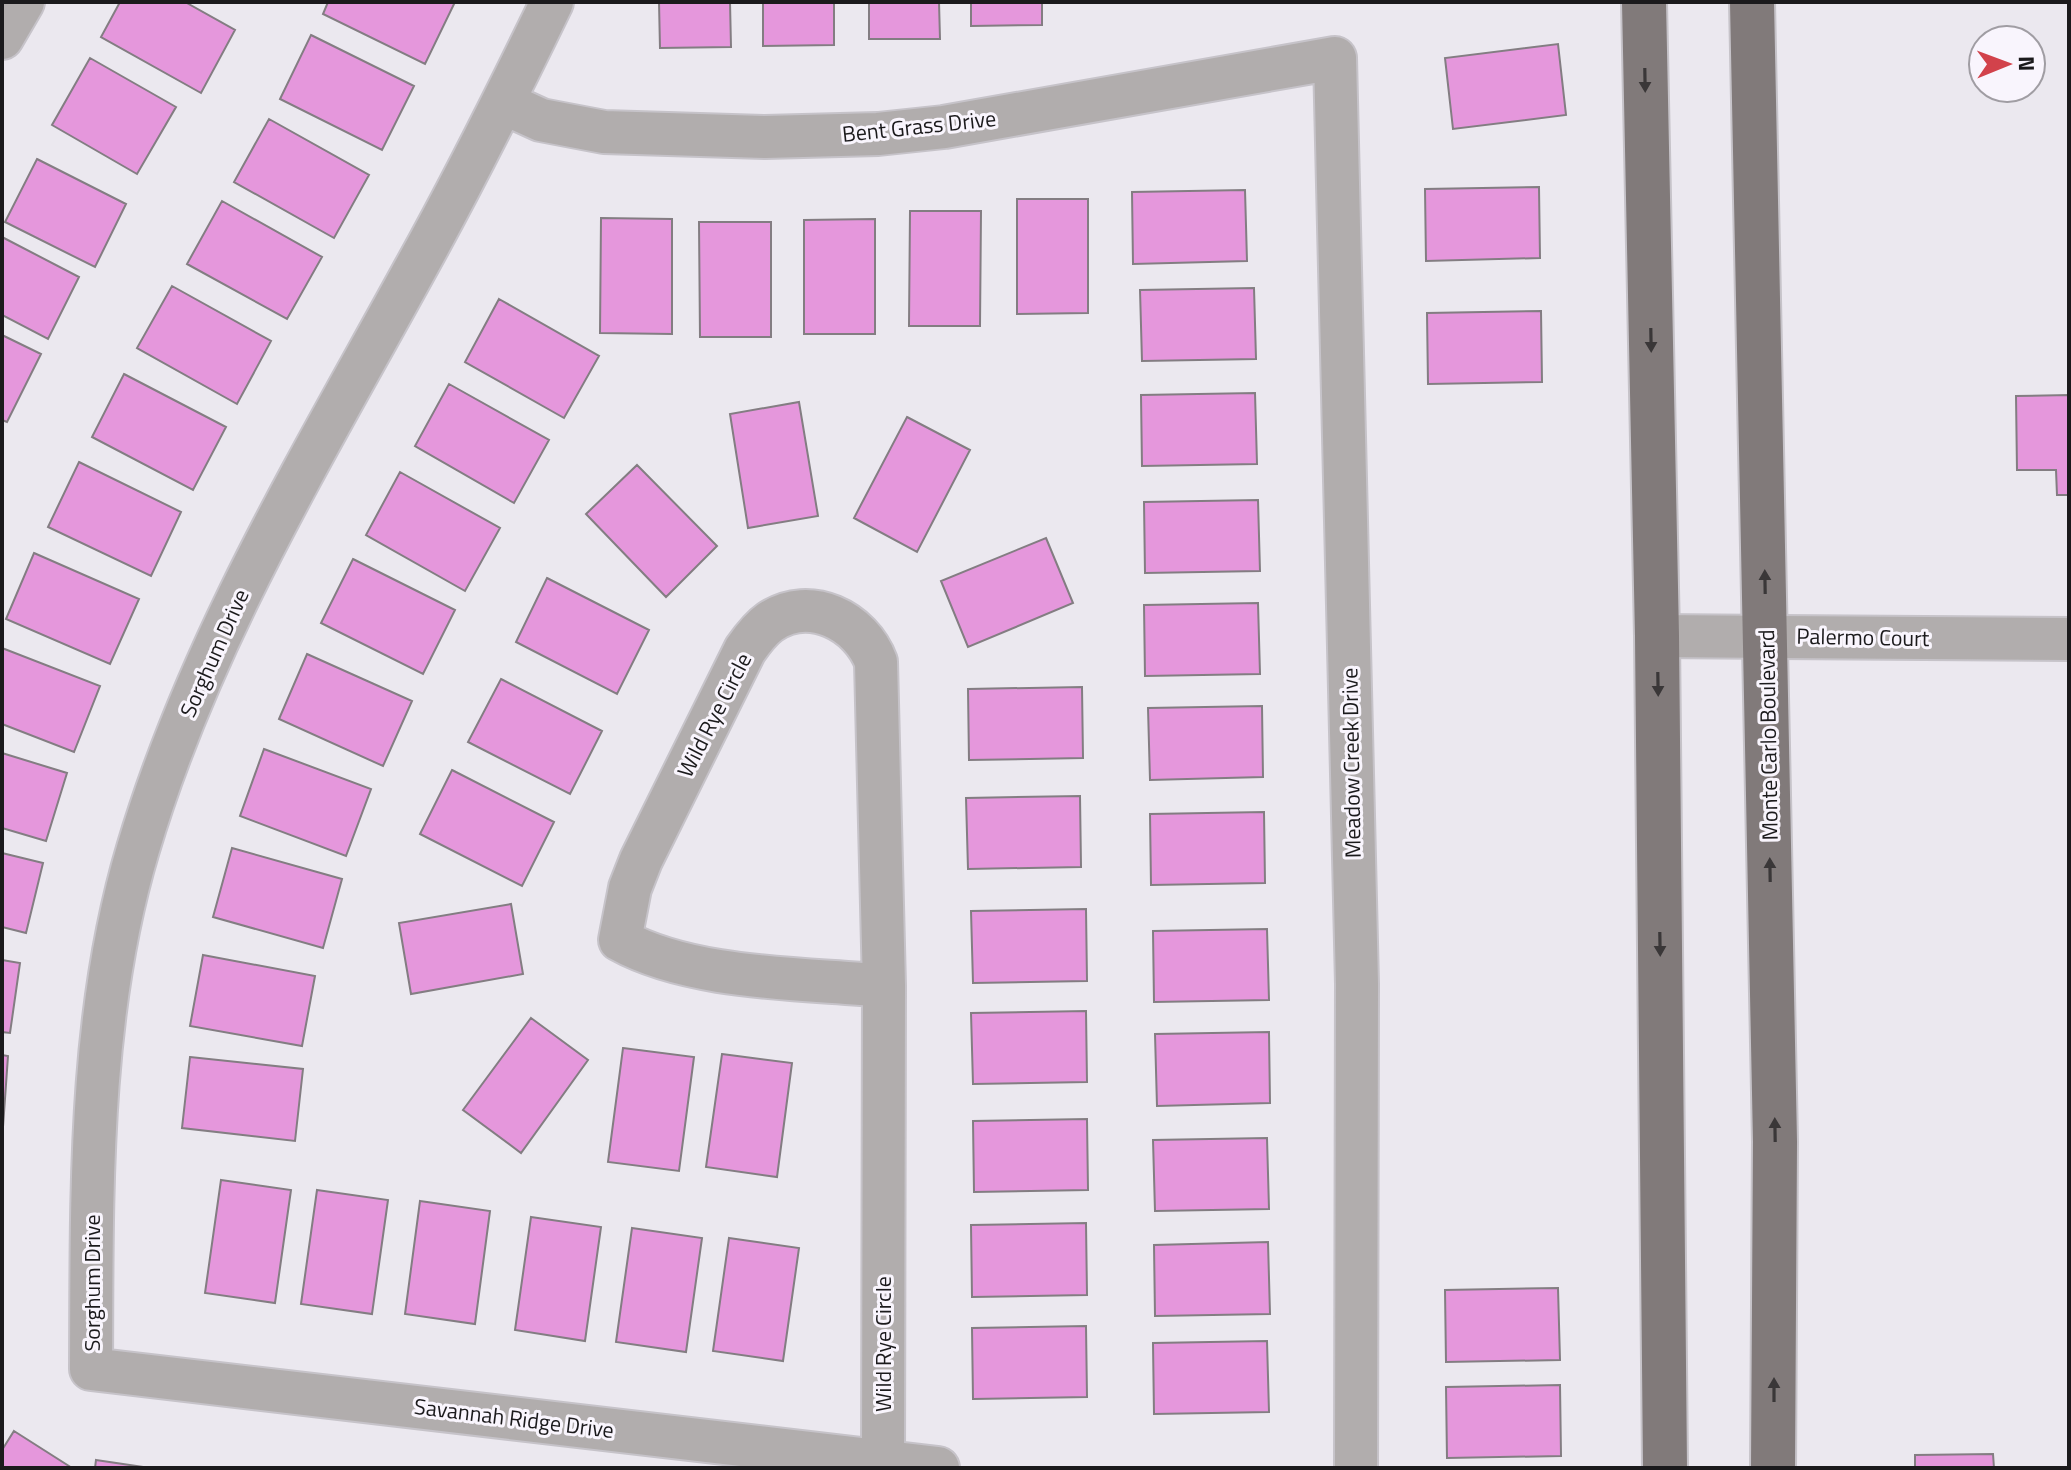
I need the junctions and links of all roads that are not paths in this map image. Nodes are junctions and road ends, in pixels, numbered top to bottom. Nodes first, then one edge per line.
1 (23, 2) edge
2 (552, 2) edge
3 (1644, 2) edge
4 (1752, 2) edge
5 (2, 38) edge
6 (1335, 58) joint
7 (504, 103) junction
8 (1657, 636) junction
9 (1766, 636) junction
10 (2069, 639) edge
11 (884, 986) junction
12 (91, 1369) joint
13 (883, 1462) junction
14 (938, 1468) edge
15 (1356, 1468) edge
16 (1665, 1468) edge
17 (1773, 1468) edge

1 - 5 street
2 - 7 street, Sorghum Drive
3 -> 8 main road
9 -> 4 main road, Monte Carlo Boulevard
6 - 7 street, Bent Grass Drive
6 - 15 street, Meadow Creek Drive
7 - 12 street, Sorghum Drive
8 - 9 street, Palermo Court
8 -> 16 main road
9 - 10 street, Palermo Court
17 -> 9 main road, Monte Carlo Boulevard
11 - 11 street, Wild Rye Circle
11 - 13 street, Wild Rye Circle
12 - 13 street, Savannah Ridge Drive
13 - 14 street, Savannah Ridge Drive

